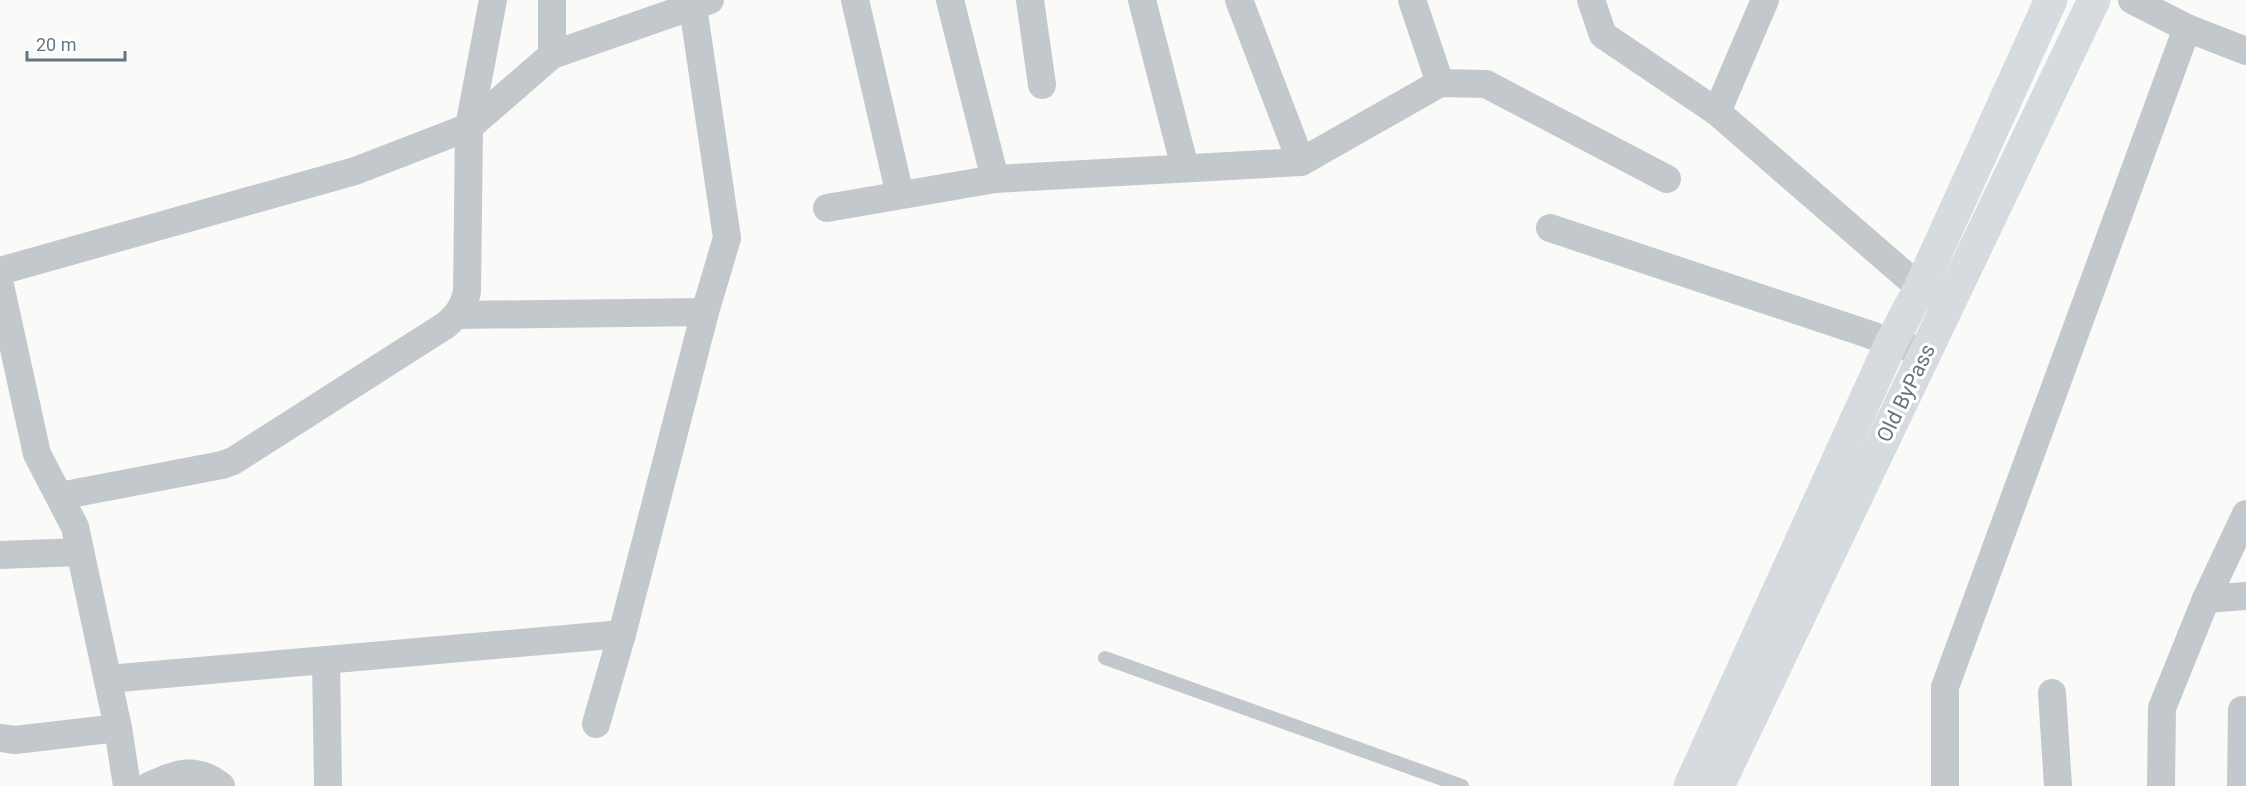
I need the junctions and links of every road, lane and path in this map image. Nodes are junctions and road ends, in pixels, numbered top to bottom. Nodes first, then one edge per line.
1 (493, 0) edge
2 (552, 0) edge
3 (855, 0) edge
4 (950, 0) edge
5 (1030, 0) edge
6 (1143, 0) edge
7 (1239, 0) edge
8 (1412, 0) edge
9 (1591, 0) edge
10 (1765, 0) edge
11 (2051, 0) edge
12 (2094, 0) edge
13 (2132, 0) edge
14 (698, 2) edge
15 (2187, 27) junction
16 (2246, 51) edge
17 (552, 55) junction
18 (1440, 83) junction
19 (1042, 85) dead end
20 (1717, 112) junction
21 (469, 127) junction
22 (1301, 162) junction
23 (1185, 168) junction
24 (1667, 178) dead end
25 (995, 179) junction
26 (900, 195) junction
27 (827, 208) dead end
28 (1550, 228) dead end
29 (0, 271) edge
30 (0, 285) edge
31 (1920, 288) junction
32 (1948, 305) junction
33 (705, 312) junction
34 (457, 315) junction
35 (1892, 341) junction
36 (1925, 353) junction
37 (60, 496) junction
38 (2246, 514) edge
39 (80, 552) junction
40 (0, 555) edge
41 (2246, 596) edge
42 (2206, 599) junction
43 (622, 634) junction
44 (1105, 658) dead end
45 (326, 660) junction
46 (108, 679) junction
47 (2052, 693) dead end
48 (2242, 710) dead end
49 (596, 724) dead end
50 (118, 728) junction
51 (0, 738) edge
52 (128, 786) edge
53 (149, 786) edge
54 (221, 786) edge
55 (328, 786) edge
56 (1462, 786) edge
57 (1690, 786) edge
58 (1718, 786) edge
59 (1945, 786) edge
60 (2058, 786) edge
61 (2161, 786) edge
62 (2241, 786) edge

1 - 21 street
2 - 17 street
3 - 26 street
4 - 25 street
5 - 19 street
6 - 23 street
7 - 22 street
8 - 18 street
9 - 20 street
10 - 20 street
11 - 31 main road, Old ByPass
12 - 32 main road, Old ByPass
13 - 15 street
14 - 17 street
14 - 33 street
15 - 16 street
15 - 59 street
17 - 21 street
18 - 22 street
18 - 24 street
20 - 31 street
21 - 29 street
21 - 34 street
22 - 23 street
23 - 25 street
25 - 26 street
26 - 27 street
28 - 35 street
30 - 37 street
31 - 32 street
31 - 35 main road, Old ByPass
32 - 36 main road, Old ByPass
33 - 34 street
33 - 43 street
34 - 37 street
35 - 36 street
35 - 57 main road, Old ByPass
36 - 58 main road, Old ByPass
37 - 39 street
38 - 42 street
39 - 40 street
39 - 46 street
41 - 42 street
42 - 61 street
43 - 45 street
43 - 49 street
44 - 56 lane
45 - 46 street
45 - 55 street
46 - 50 street
47 - 60 street
48 - 62 street
50 - 51 street
50 - 52 street
53 - 54 street

